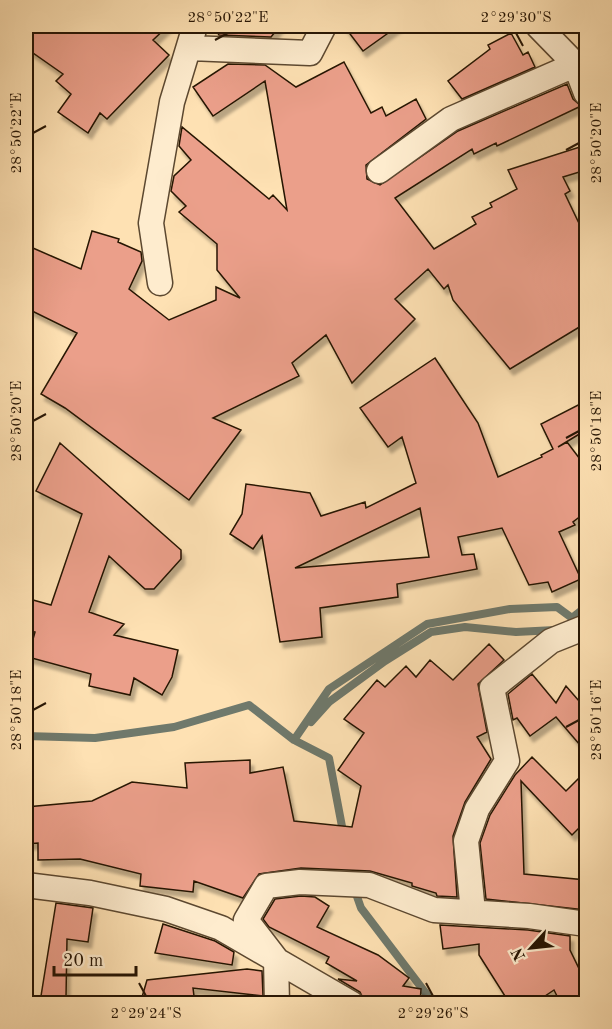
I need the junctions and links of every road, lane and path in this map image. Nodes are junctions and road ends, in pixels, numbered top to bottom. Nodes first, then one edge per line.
1 (324, 26) edge
2 (538, 26) edge
3 (193, 37) edge
4 (581, 62) edge
5 (586, 93) edge
6 (379, 171) dead end
7 (160, 283) dead end
8 (586, 627) edge
9 (26, 885) edge
10 (473, 912) junction
11 (586, 924) edge
12 (276, 959) junction
13 (277, 1004) edge
14 (352, 1004) edge

1 - 3 street
2 - 4 street
3 - 7 street
4 - 5 street
4 - 6 street
8 - 10 street
9 - 12 street
10 - 11 street
10 - 12 street
12 - 13 street
12 - 14 street

